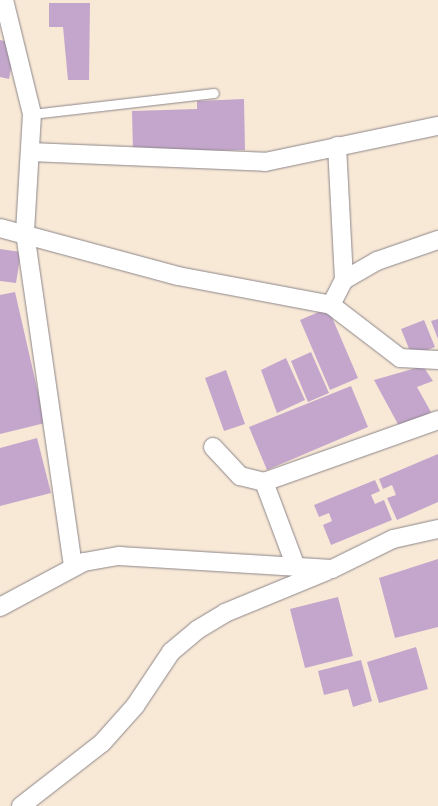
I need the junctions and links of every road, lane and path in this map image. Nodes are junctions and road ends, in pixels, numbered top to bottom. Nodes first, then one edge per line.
1 (3, 3) edge
2 (214, 93) dead end
3 (32, 114) junction
4 (438, 126) edge
5 (337, 146) junction
6 (30, 152) junction
7 (0, 228) edge
8 (25, 233) junction
9 (438, 240) edge
10 (344, 280) junction
11 (331, 304) junction
12 (438, 360) edge
13 (438, 420) edge
14 (213, 447) dead end
15 (264, 482) junction
16 (438, 530) edge
17 (73, 567) junction
18 (296, 567) junction
19 (332, 569) junction
20 (0, 607) edge
21 (21, 806) edge

1 - 3 street
2 - 3 lane
3 - 6 street
4 - 5 street
5 - 6 street
5 - 10 street
6 - 8 street
7 - 8 street
8 - 11 street
8 - 17 street
9 - 10 street
10 - 11 street
11 - 12 street
13 - 15 street
14 - 15 street
15 - 18 street
16 - 19 street
17 - 18 street
17 - 20 street
18 - 19 street
19 - 21 street

